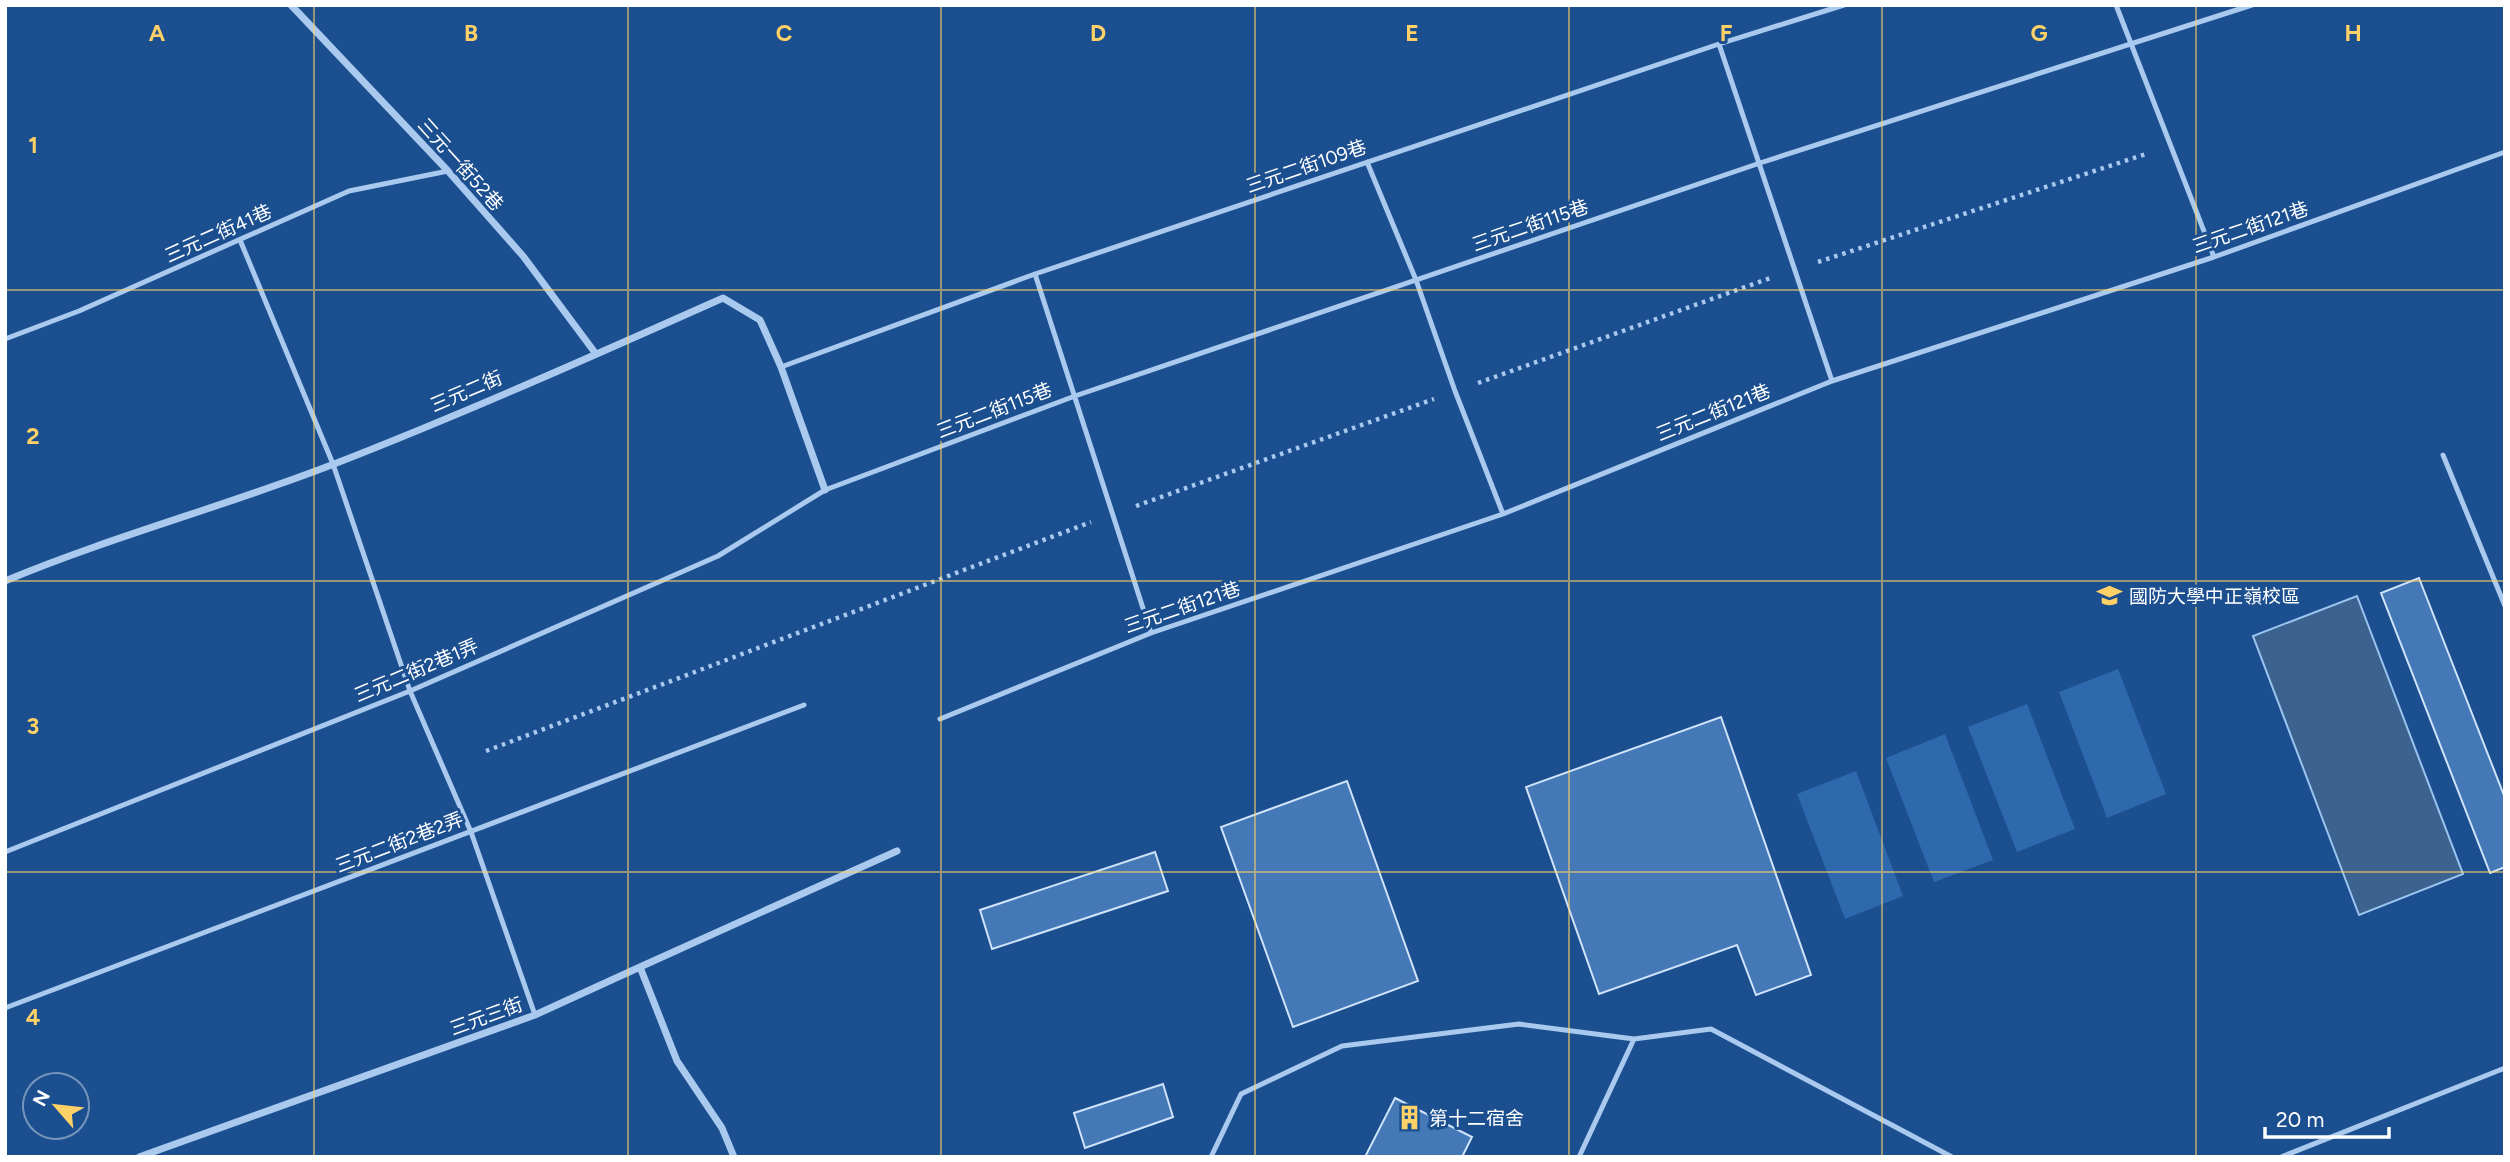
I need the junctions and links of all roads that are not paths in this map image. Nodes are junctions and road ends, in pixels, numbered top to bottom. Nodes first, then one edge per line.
1 (291, 5) edge
2 (1844, 5) edge
3 (2116, 5) edge
4 (2252, 5) edge
5 (1719, 44) junction
6 (2131, 45) junction
7 (2505, 152) edge
8 (1367, 162) junction
9 (1760, 163) junction
10 (448, 171) junction
11 (240, 240) junction
12 (2214, 257) junction
13 (1035, 274) junction
14 (1416, 280) junction
15 (5, 339) edge
16 (596, 354) junction
17 (781, 367) junction
18 (1832, 381) junction
19 (1075, 396) junction
20 (2442, 455) dead end
21 (333, 464) junction
22 (825, 490) junction
23 (1503, 514) junction
24 (5, 581) edge
25 (2505, 606) edge
26 (1151, 634) junction
27 (410, 691) junction
28 (804, 705) dead end
29 (940, 719) dead end
30 (471, 832) junction
31 (897, 851) dead end
32 (5, 852) edge
33 (640, 967) junction
34 (5, 1009) edge
35 (535, 1015) junction
36 (1634, 1039) junction
37 (2505, 1068) edge
38 (139, 1157) edge
39 (734, 1157) edge
40 (1211, 1157) edge
41 (1579, 1157) edge
42 (1952, 1157) edge
43 (2281, 1157) edge

1 - 10 street, 三元一街52巷
2 - 5 lane, 三元二街109巷
3 - 6 lane
4 - 6 lane, 三元二街115巷
5 - 8 lane, 三元二街109巷
5 - 9 lane
6 - 9 lane, 三元二街115巷
6 - 12 lane
7 - 12 lane, 三元二街121巷
8 - 13 lane, 三元二街109巷
8 - 14 lane
9 - 14 lane, 三元二街115巷
9 - 18 lane
10 - 11 lane, 三元二街41巷
10 - 16 street, 三元一街52巷
11 - 15 lane, 三元二街41巷
11 - 21 lane
12 - 18 lane, 三元二街121巷
13 - 17 lane, 三元二街109巷
13 - 19 lane
14 - 19 lane, 三元二街115巷
14 - 23 lane
16 - 17 street, 三元二街
16 - 21 street, 三元二街
17 - 22 street, 三元二街
18 - 23 lane, 三元二街121巷
19 - 22 lane, 三元二街115巷
19 - 26 lane
20 - 25 lane
21 - 24 street, 三元二街
21 - 27 lane
22 - 27 lane, 三元二街2巷1弄
23 - 26 lane, 三元二街121巷
26 - 29 lane, 三元二街121巷
27 - 30 lane
27 - 32 lane, 三元二街2巷1弄
28 - 30 lane, 三元二街2巷2弄
30 - 34 lane, 三元二街2巷2弄
30 - 35 lane
31 - 33 street, 三元三街
33 - 35 street, 三元三街
33 - 39 street
35 - 38 street, 三元三街
36 - 40 lane
36 - 41 lane
36 - 42 lane
37 - 43 lane

